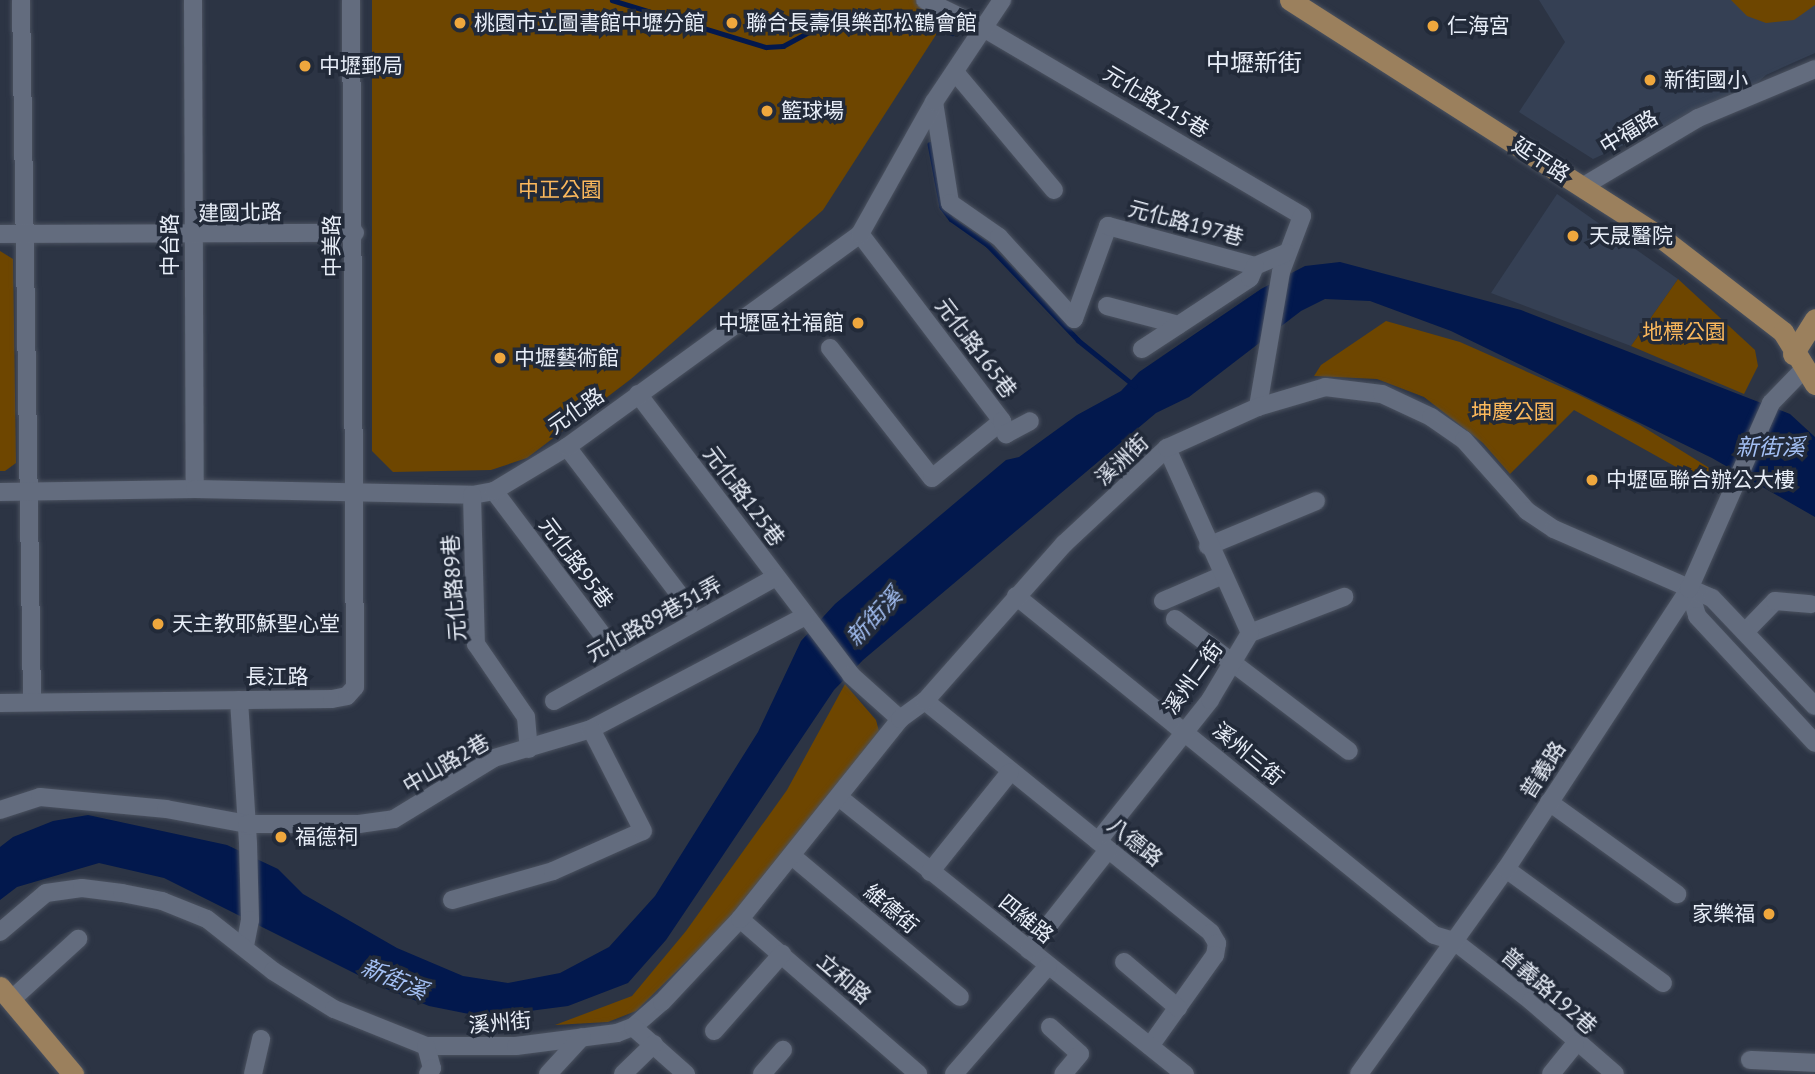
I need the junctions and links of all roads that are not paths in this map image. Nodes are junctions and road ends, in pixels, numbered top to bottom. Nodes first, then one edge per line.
1 (21, 0) edge
2 (193, 0) edge
3 (351, 0) edge
4 (925, 0) edge
5 (1002, 0) edge
6 (1290, 0) edge
7 (985, 29) junction
8 (1815, 69) edge
9 (955, 72) junction
10 (934, 102) junction
11 (1582, 187) junction
12 (1054, 190) dead end
13 (355, 233) junction
14 (0, 234) edge
15 (27, 234) junction
16 (860, 234) junction
17 (192, 236) junction
18 (1286, 253) junction
19 (1255, 266) junction
20 (1107, 306) dead end
21 (1179, 325) junction
22 (830, 348) dead end
23 (1142, 349) dead end
24 (1803, 354) edge
25 (638, 394) junction
26 (1258, 407) junction
27 (1002, 421) junction
28 (1030, 421) dead end
29 (567, 447) junction
30 (1167, 448) junction
31 (195, 489) junction
32 (27, 491) junction
33 (494, 491) junction
34 (0, 492) edge
35 (354, 492) junction
36 (472, 495) junction
37 (1316, 501) dead end
38 (1208, 546) junction
39 (1221, 576) junction
40 (776, 577) junction
41 (1689, 589) junction
42 (1016, 596) junction
43 (1344, 597) dead end
44 (1163, 601) dead end
45 (1811, 604) dead end
46 (689, 607) dead end
47 (1175, 619) dead end
48 (809, 620) junction
49 (1745, 632) junction
50 (1250, 633) junction
51 (622, 661) junction
52 (1235, 663) junction
53 (32, 699) junction
54 (239, 700) junction
55 (554, 701) dead end
56 (925, 701) junction
57 (0, 703) edge
58 (1815, 706) edge
59 (900, 719) junction
60 (591, 729) junction
61 (1184, 730) junction
62 (1815, 743) edge
63 (529, 749) junction
64 (1349, 751) dead end
65 (1010, 772) junction
66 (40, 797) junction
67 (840, 798) junction
68 (0, 801) edge
69 (1549, 802) junction
70 (0, 810) edge
71 (247, 824) junction
72 (1103, 846) junction
73 (792, 856) junction
74 (1506, 869) junction
75 (930, 872) junction
76 (1677, 894) dead end
77 (452, 900) dead end
78 (740, 919) junction
79 (0, 932) edge
80 (78, 939) dead end
81 (1454, 941) junction
82 (245, 946) junction
83 (1029, 950) junction
84 (782, 954) junction
85 (1124, 962) dead end
86 (1048, 966) junction
87 (1663, 983) dead end
88 (5, 993) edge
89 (960, 997) dead end
90 (1178, 1008) junction
91 (633, 1027) junction
92 (1051, 1027) dead end
93 (714, 1031) dead end
94 (582, 1037) junction
95 (261, 1039) dead end
96 (654, 1044) junction
97 (1575, 1044) junction
98 (426, 1046) junction
99 (1150, 1046) junction
100 (783, 1050) dead end
101 (1750, 1060) dead end
102 (1815, 1063) edge
103 (1173, 1070) edge
104 (73, 1074) edge
105 (253, 1074) edge
106 (428, 1074) edge
107 (548, 1074) edge
108 (623, 1074) edge
109 (686, 1074) edge
110 (762, 1074) edge
111 (918, 1074) edge
112 (954, 1074) edge
113 (1063, 1074) edge
114 (1359, 1074) edge
115 (1551, 1074) edge
116 (1615, 1074) edge

1 - 15 street
2 - 17 street, 中台路
3 - 13 street, 中美路
4 - 7 street, 元化路215巷
5 - 7 street, 元化路
6 - 11 main road, 延平路
7 - 9 street, 元化路
7 - 18 street, 元化路215巷
8 - 11 street, 中福路
9 - 10 street, 元化路
9 - 12 street
10 - 16 street, 元化路
10 - 19 street, 元化路197巷
11 - 24 main road, 延平路
13 - 17 street, 建國北路
13 - 35 street, 中美路
14 - 15 street, 建國北路
15 - 17 street, 建國北路
15 - 32 street
16 - 25 street, 元化路
16 - 27 street, 元化路165巷
17 - 31 street, 中台路
18 - 19 street, 元化路197巷
18 - 26 street
19 - 21 street
20 - 21 street
21 - 23 street
22 - 27 street, 元化路165巷
24 - 41 street, 普義路
25 - 29 street, 元化路
25 - 40 street, 元化路125巷
26 - 30 street, 溪洲街
26 - 41 street, 溪洲街
27 - 28 street
29 - 33 street, 元化路
29 - 46 street
30 - 38 street, 溪州二街
30 - 42 street, 溪洲街
31 - 32 street, 元化路
31 - 35 street, 元化路
32 - 34 street, 元化路
32 - 53 street
33 - 36 street, 元化路
33 - 51 street, 元化路95巷
35 - 36 street, 元化路
35 - 54 street, 長江路
36 - 63 street, 元化路89巷
37 - 38 street
38 - 39 street, 溪州二街
39 - 44 street
39 - 50 street, 溪州二街
40 - 48 street, 元化路125巷
40 - 51 street, 元化路89巷31弄
41 - 49 street, 溪洲街
41 - 62 street
41 - 69 street, 普義路
42 - 56 street, 溪洲街
42 - 61 street, 溪州三街
43 - 50 street
45 - 49 street
47 - 52 street
48 - 59 street, 元化路125巷
48 - 60 street, 中山路2巷
49 - 58 street, 溪洲街
50 - 52 street, 溪州二街
51 - 55 street, 元化路89巷31弄
52 - 61 street, 溪州二街
52 - 64 street
53 - 54 street, 長江路
53 - 57 street, 長江路
54 - 71 street
56 - 59 street, 溪洲街
56 - 65 street, 八德路
59 - 67 street, 溪洲街
60 - 63 street, 中山路2巷
60 - 77 street
61 - 72 street, 溪州二街
61 - 81 street, 溪州三街
63 - 71 street, 中山路2巷
65 - 72 street, 八德路
65 - 75 street
66 - 68 street
66 - 70 street, 中山路2巷
66 - 71 street, 中山路2巷
67 - 73 street, 溪洲街
67 - 75 street, 四維路
69 - 74 street, 普義路
69 - 76 street
71 - 82 street
72 - 83 street, 溪州二街
72 - 90 street, 八德路
73 - 78 street, 溪洲街
73 - 89 street, 維德街
74 - 81 street, 普義路
74 - 87 street
75 - 83 street, 四維路
78 - 84 street, 立和路
78 - 91 street
79 - 82 street, 溪州街
80 - 88 street
81 - 97 street, 普義路192巷
81 - 114 street, 普義路
82 - 98 street, 溪州街
83 - 86 street, 四維路
84 - 93 street
84 - 111 street, 立和路
85 - 90 street
86 - 99 street, 四維路
86 - 112 street
88 - 104 main road
90 - 99 street, 八德路
91 - 94 street, 溪州街
91 - 96 street
92 - 113 street
94 - 98 street, 溪州街
94 - 107 street
95 - 105 street
96 - 108 street
96 - 109 street
97 - 115 street
97 - 116 street, 普義路192巷
98 - 106 street
99 - 103 street, 四維路
100 - 110 street
101 - 102 street

